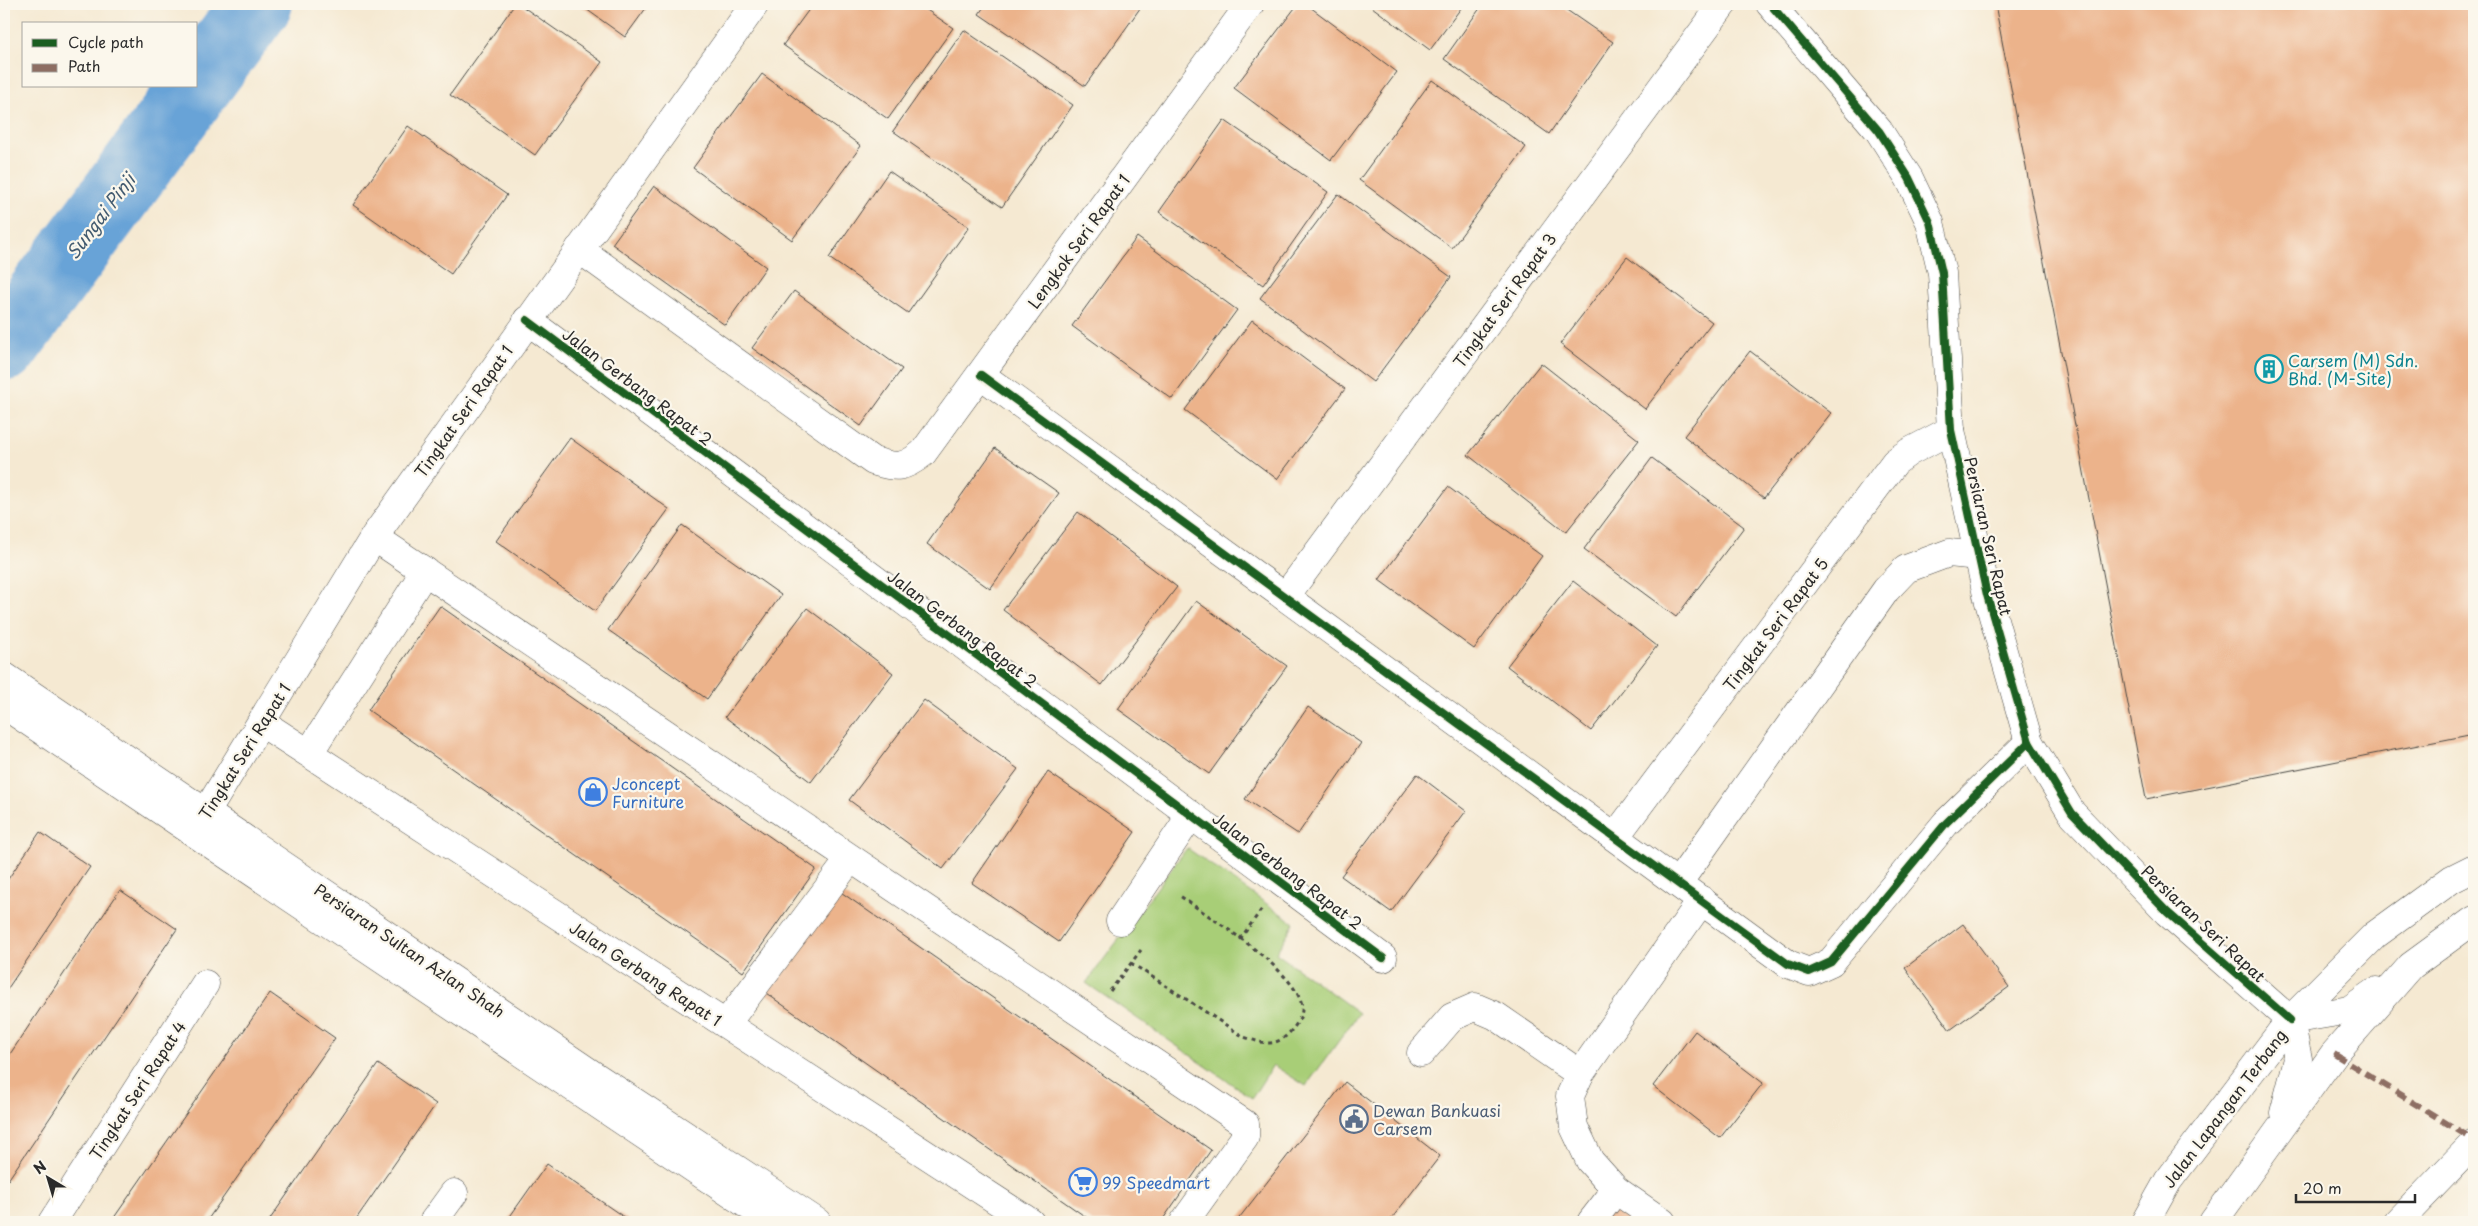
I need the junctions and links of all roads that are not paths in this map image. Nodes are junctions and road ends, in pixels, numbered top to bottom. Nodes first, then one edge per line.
1 (755, 4) edge
2 (1250, 4) edge
3 (1724, 4) edge
4 (1770, 4) edge
5 (579, 249) junction
6 (527, 320) junction
7 (981, 375) junction
8 (1952, 430) junction
9 (374, 537) junction
10 (1978, 556) junction
11 (425, 571) junction
12 (1285, 597) junction
13 (4, 676) edge
14 (4, 705) edge
15 (262, 723) junction
16 (2029, 742) junction
17 (309, 753) junction
18 (1191, 815) junction
19 (201, 823) junction
20 (1615, 837) junction
21 (850, 859) junction
22 (2474, 868) edge
23 (1678, 883) junction
24 (1702, 900) junction
25 (2474, 920) edge
26 (1120, 921) dead end
27 (1383, 958) dead end
28 (2411, 966) junction
29 (205, 984) dead end
30 (2290, 1020) junction
31 (726, 1024) junction
32 (1421, 1053) dead end
33 (1580, 1074) junction
34 (2279, 1130) junction
35 (2474, 1143) edge
36 (1616, 1190) junction
37 (454, 1193) dead end
38 (52, 1222) edge
39 (433, 1222) edge
40 (773, 1222) edge
41 (817, 1222) edge
42 (1030, 1222) edge
43 (1184, 1222) edge
44 (1591, 1222) edge
45 (1662, 1222) edge
46 (2145, 1222) edge
47 (2213, 1222) edge
48 (2398, 1222) edge

1 - 5 street, Tingkat Seri Rapat 1
2 - 7 street, Lengkok Seri Rapat 1
3 - 12 street, Tingkat Seri Rapat 3
4 - 8 street, Persiaran Seri Rapat
5 - 6 street, Tingkat Seri Rapat 1
5 - 7 street, Lengkok Seri Rapat 1
6 - 9 street, Tingkat Seri Rapat 1
6 - 18 street, Jalan Gerbang Rapat 2
7 - 12 street
8 - 10 street, Persiaran Seri Rapat
8 - 20 street, Tingkat Seri Rapat 5
9 - 11 street
9 - 15 street, Tingkat Seri Rapat 1
10 - 16 street, Persiaran Seri Rapat
10 - 23 street
11 - 17 street
11 - 21 street
12 - 20 street
13 - 19 street, Persiaran Sultan Azlan Shah
14 - 19 street, Persiaran Sultan Azlan Shah
15 - 17 street, Jalan Gerbang Rapat 1
15 - 19 street, Tingkat Seri Rapat 1
16 - 24 street
16 - 30 street, Persiaran Seri Rapat
17 - 31 street, Jalan Gerbang Rapat 1
18 - 26 street
18 - 27 street, Jalan Gerbang Rapat 2
19 - 40 street, Persiaran Sultan Azlan Shah
19 - 41 street, Persiaran Sultan Azlan Shah
20 - 23 street
21 - 31 street
21 - 43 street
22 - 30 street, Jalan Lapangan Terbang
23 - 24 street
24 - 33 street
25 - 28 street
28 - 30 street
28 - 34 street
29 - 38 street, Tingkat Seri Rapat 4
30 - 34 street
30 - 46 street, Jalan Lapangan Terbang
31 - 42 street, Jalan Gerbang Rapat 1
32 - 33 street
33 - 36 street
34 - 47 street
35 - 48 street
36 - 44 street
36 - 45 street
37 - 39 street

